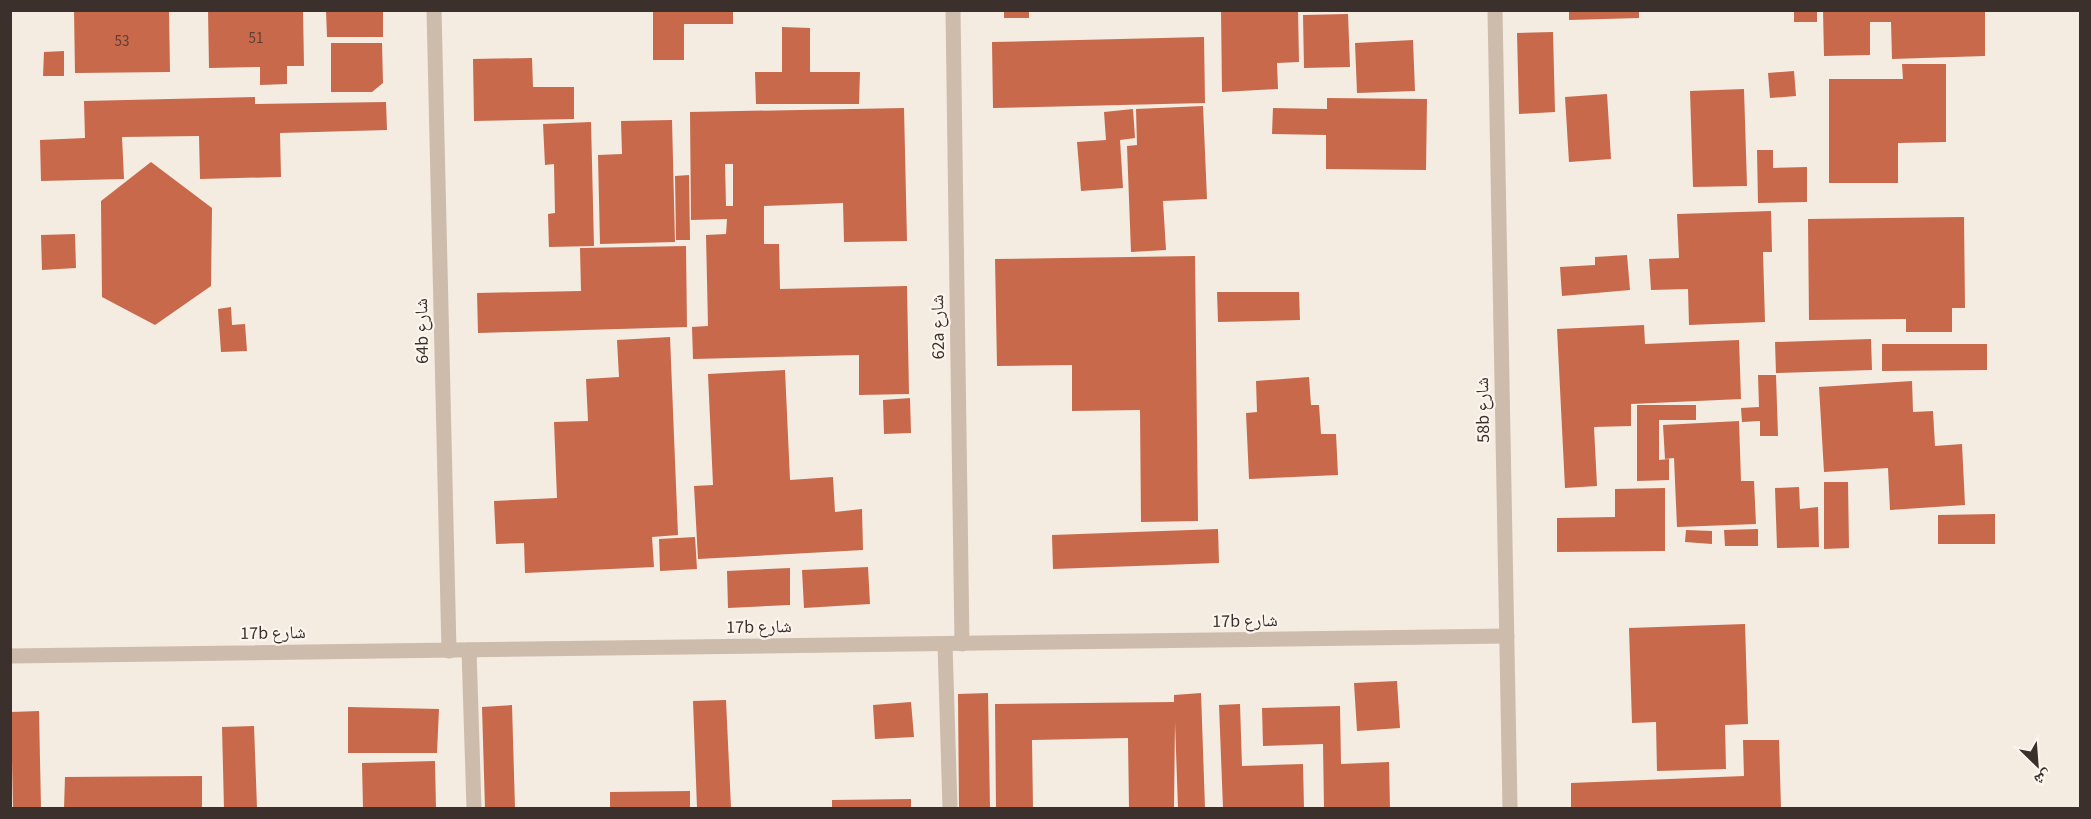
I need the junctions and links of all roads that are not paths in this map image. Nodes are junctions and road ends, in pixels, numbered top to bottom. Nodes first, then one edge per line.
1 (435, 10) edge
2 (953, 10) edge
3 (1495, 10) edge
4 (1507, 636) junction
5 (945, 644) junction
6 (962, 644) junction
7 (469, 650) junction
8 (449, 651) junction
9 (10, 656) edge
10 (474, 808) edge
11 (950, 808) edge
12 (1510, 808) edge

1 - 8 street, 64b شارع
2 - 6 street, 62a شارع
3 - 4 street, 58b شارع
4 - 6 street, 17b شارع
4 - 12 street, 58b شارع
5 - 6 street, 17b شارع
5 - 7 street, 17b شارع
5 - 11 street
7 - 8 street, 17b شارع
7 - 10 street
8 - 9 street, 17b شارع

